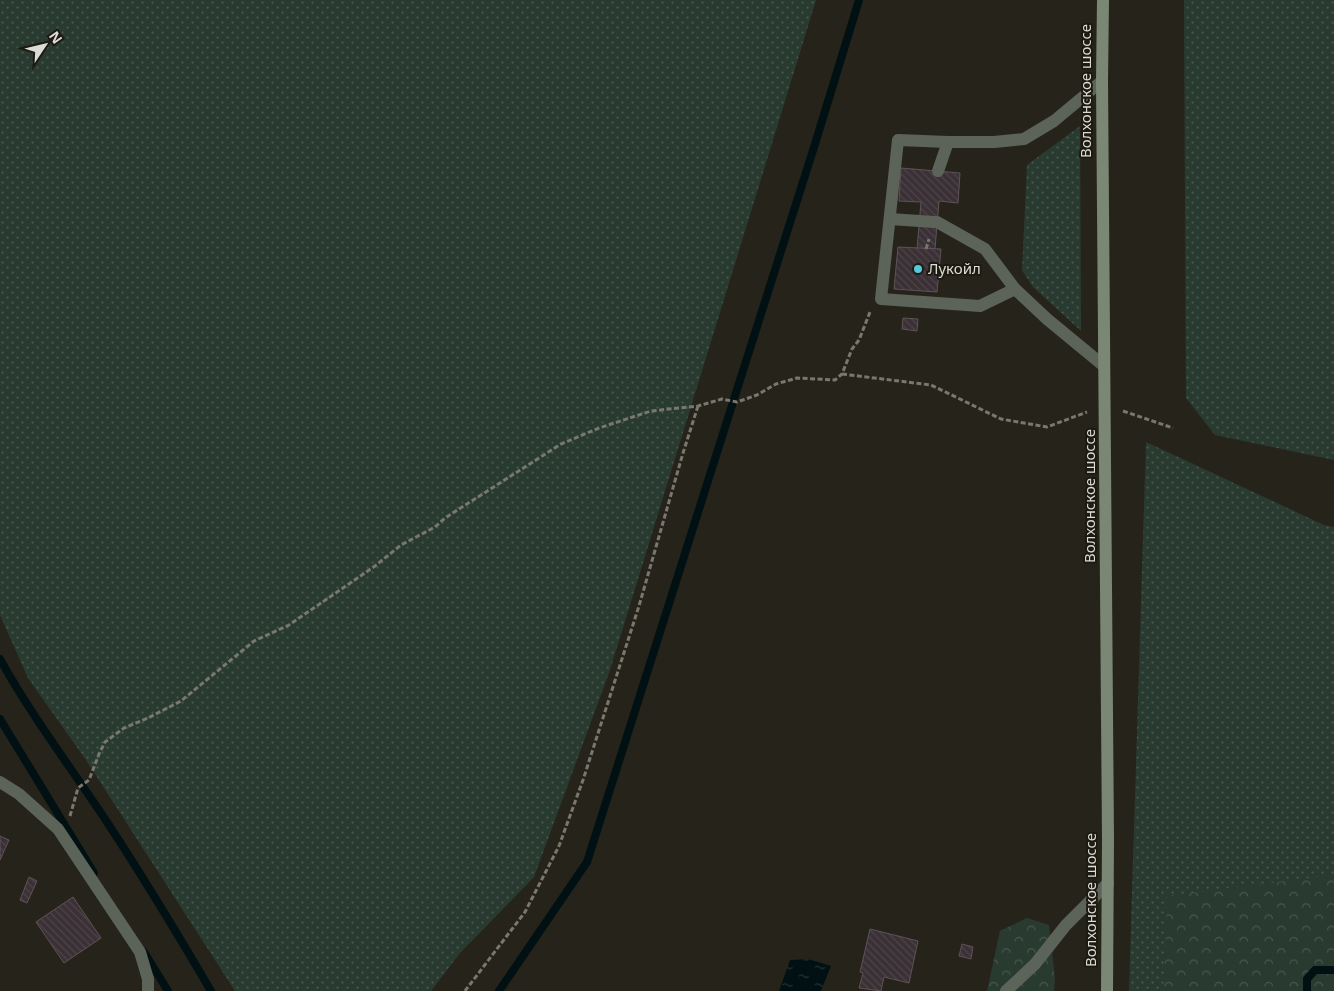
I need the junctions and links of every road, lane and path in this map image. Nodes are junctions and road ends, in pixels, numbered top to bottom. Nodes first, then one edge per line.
1 (1103, 0) edge
2 (1102, 81) junction
3 (948, 142) junction
4 (938, 171) dead end
5 (890, 219) junction
6 (1015, 289) junction
7 (869, 313) dead end
8 (1104, 366) junction
9 (842, 374) junction
10 (1105, 405) junction
11 (698, 406) junction
12 (1173, 428) dead end
13 (0, 782) edge
14 (70, 819) dead end
15 (1108, 883) junction
16 (1107, 989) edge
17 (148, 991) edge
18 (465, 991) edge
19 (1006, 991) edge

1 - 2 main road, Волхонское шоссе
2 - 3 street
2 - 8 main road, Волхонское шоссе
3 - 4 street
3 - 5 street
5 - 6 street
5 - 6 street
6 - 8 street
7 - 9 path
8 - 10 main road, Волхонское шоссе
9 - 10 path
9 - 11 path
10 - 12 path
10 - 15 main road, Волхонское шоссе
11 - 14 path
11 - 18 path
13 - 17 street
15 - 16 main road, Волхонское шоссе
15 - 19 street

